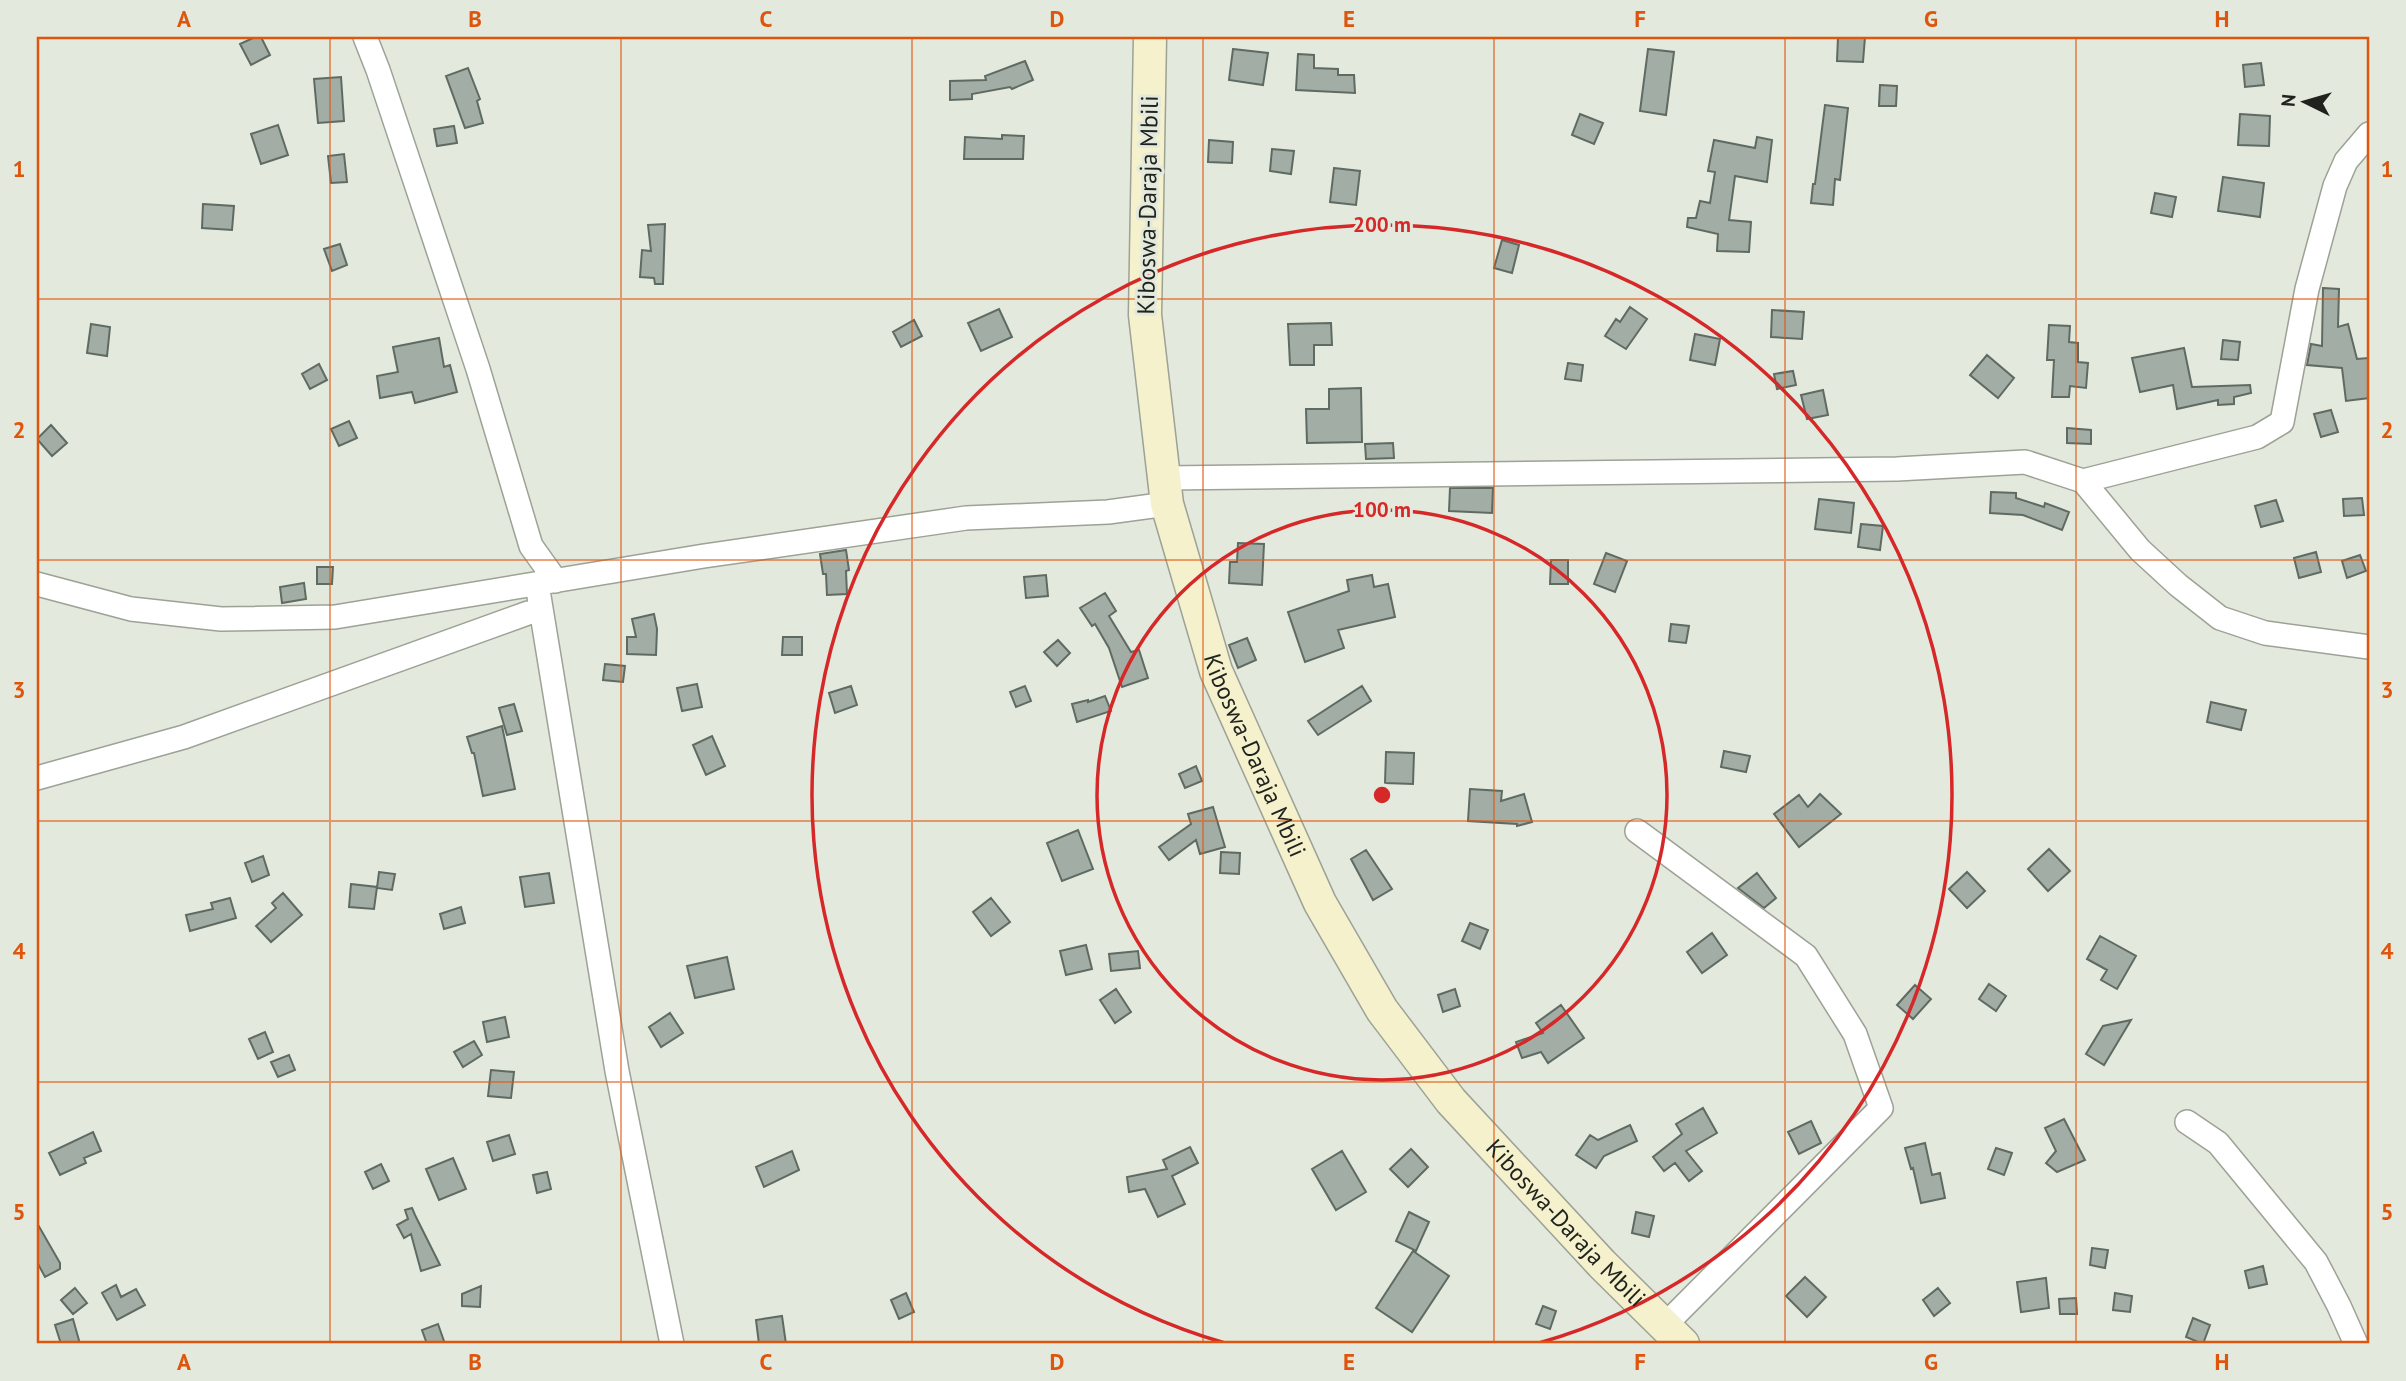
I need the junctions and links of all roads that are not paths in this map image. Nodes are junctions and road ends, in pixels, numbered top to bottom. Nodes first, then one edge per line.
1 (365, 37) edge
2 (1150, 37) edge
3 (2369, 135) edge
4 (2083, 481) junction
5 (1166, 491) junction
6 (547, 583) junction
7 (37, 584) edge
8 (528, 613) dead end
9 (2369, 647) edge
10 (37, 778) edge
11 (1637, 831) dead end
12 (2187, 1122) dead end
13 (1673, 1335) edge
14 (673, 1344) edge
15 (2356, 1344) edge

1 - 6 street
2 - 5 main road, Kiboswa-Daraja Mbili
3 - 4 street
4 - 5 street
4 - 9 street
5 - 6 street
5 - 13 main road, Kiboswa-Daraja Mbili
6 - 7 street
6 - 14 street
8 - 10 street
11 - 13 street
12 - 15 street

